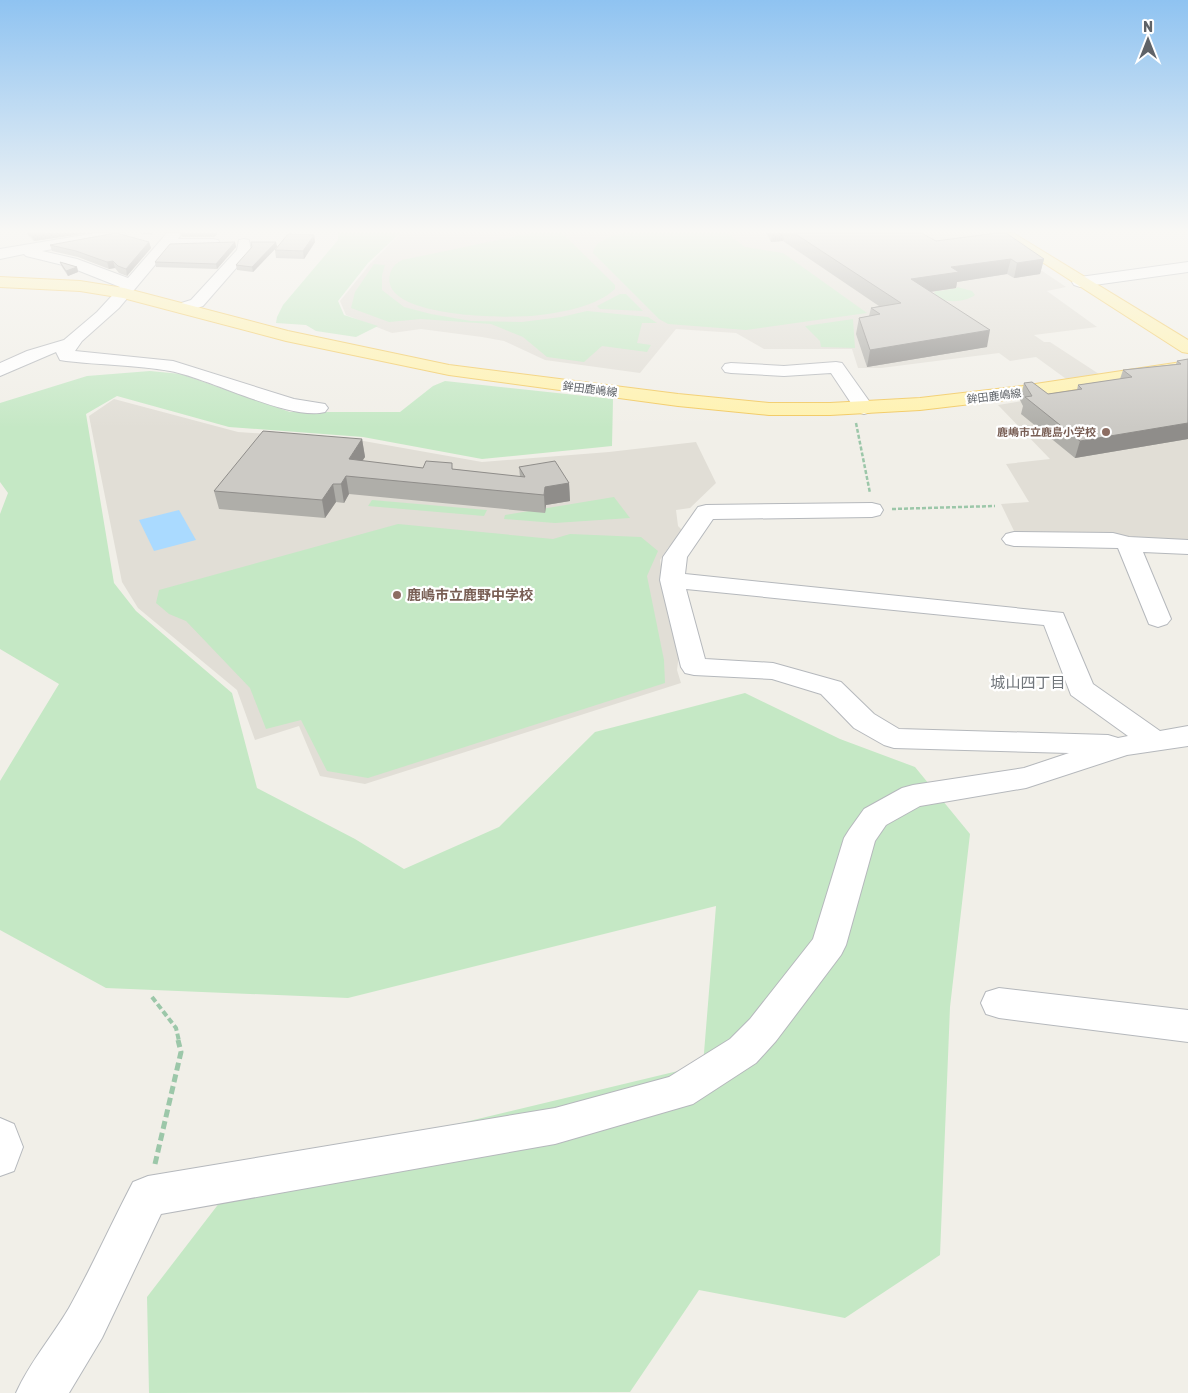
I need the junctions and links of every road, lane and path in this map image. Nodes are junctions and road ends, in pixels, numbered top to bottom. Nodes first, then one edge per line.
1 (118, 298) edge
2 (154, 298) edge
3 (202, 298) edge
4 (1106, 298) edge
5 (184, 308) junction
6 (68, 344) junction
7 (1188, 348) edge
8 (1188, 366) edge
9 (731, 368) dead end
10 (0, 371) edge
11 (318, 408) dead end
12 (859, 413) junction
13 (996, 506) dead end
14 (872, 510) junction
15 (1014, 539) dead end
16 (1128, 544) junction
17 (1188, 547) edge
18 (672, 580) junction
19 (1158, 619) dead end
20 (1188, 736) edge
21 (1155, 741) junction
22 (1124, 746) junction
23 (152, 998) dead end
24 (999, 1003) dead end
25 (1188, 1026) edge
26 (0, 1137) edge
27 (0, 1157) edge
28 (148, 1196) junction
29 (40, 1393) edge

1 - 6 street
2 - 5 main road, 鉾田鹿嶋線
3 - 5 street
4 - 7 main road
5 - 12 main road, 鉾田鹿嶋線
6 - 10 street
6 - 11 street
8 - 12 main road, 鉾田鹿嶋線
9 - 12 street
12 - 14 path
13 - 14 path
14 - 18 street
15 - 16 street
16 - 17 street
16 - 19 street
18 - 21 street
18 - 22 street
20 - 21 street
21 - 22 street
22 - 28 street
23 - 28 path
24 - 25 street
26 - 27 street
28 - 29 street

